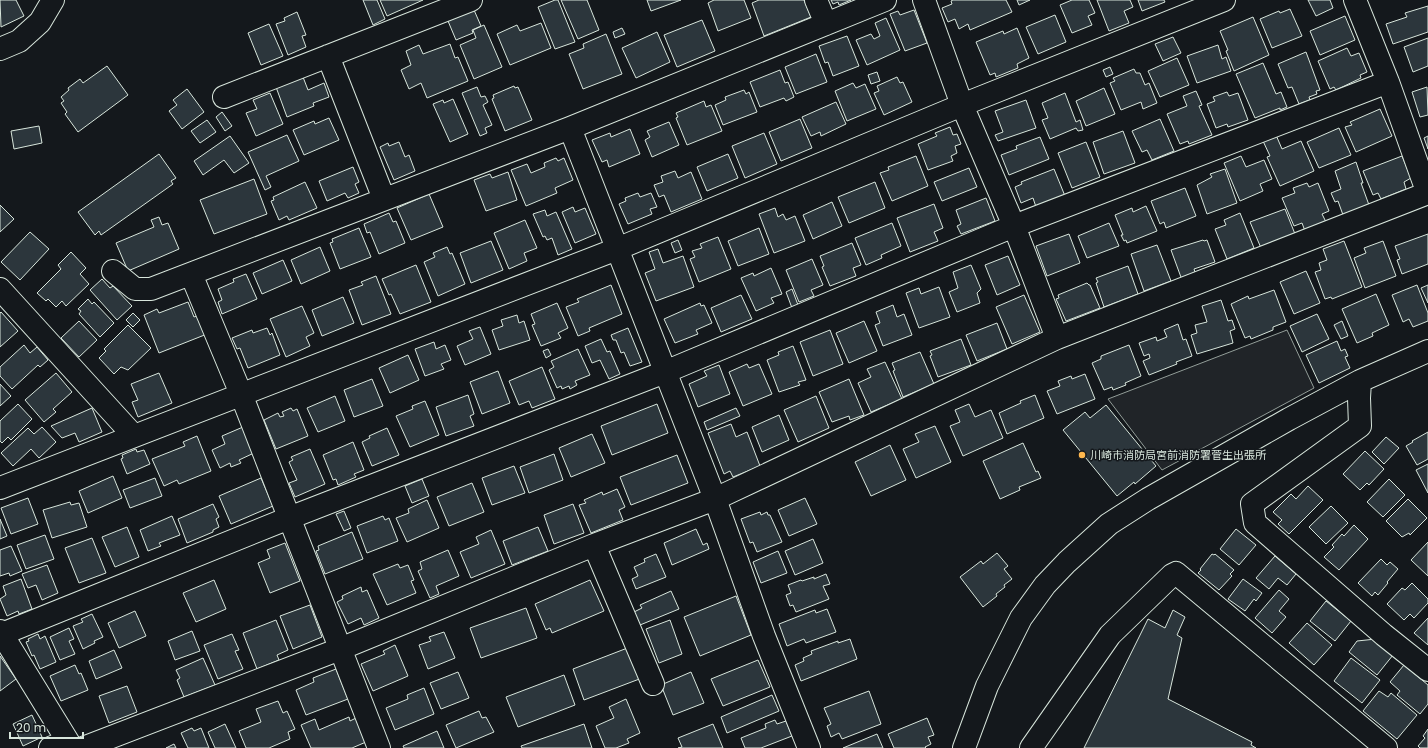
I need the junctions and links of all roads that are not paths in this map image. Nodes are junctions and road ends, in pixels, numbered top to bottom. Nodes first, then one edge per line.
1 (53, 0) edge
2 (470, 0) edge
3 (816, 0) edge
4 (885, 0) edge
5 (924, 0) edge
6 (1224, 0) edge
7 (1355, 0) edge
8 (826, 24) junction
9 (0, 49) edge
10 (328, 56) junction
11 (1388, 82) junction
12 (224, 97) dead end
13 (962, 105) junction
14 (570, 128) junction
15 (1428, 194) edge
16 (384, 199) junction
17 (1014, 226) junction
18 (617, 249) junction
19 (113, 271) dead end
20 (191, 274) junction
21 (0, 289) edge
22 (1057, 338) junction
23 (1428, 351) edge
24 (665, 372) junction
25 (1360, 381) junction
26 (241, 394) junction
27 (134, 436) junction
28 (3, 482) edge
29 (715, 499) junction
30 (289, 518) junction
31 (594, 545) junction
32 (1, 632) edge
33 (340, 649) junction
34 (1428, 670) edge
35 (653, 684) dead end
36 (68, 746) edge
37 (379, 748) edge
38 (809, 748) edge
39 (964, 748) edge
40 (1031, 748) edge
41 (1386, 748) edge

1 - 9 street
2 - 10 street
3 - 8 street
4 - 8 street
5 - 13 street
6 - 13 street
7 - 11 street
8 - 14 street
10 - 12 street
10 - 16 street
11 - 15 street
11 - 17 street
13 - 17 street
13 - 18 street
14 - 16 street
14 - 18 street
15 - 22 street
16 - 20 street
17 - 22 street
17 - 24 street
18 - 24 street
18 - 26 street
19 - 20 street
20 - 26 street
21 - 27 street
22 - 29 street
23 - 25 street
24 - 29 street
24 - 30 street
25 - 34 street
25 - 39 street
26 - 27 street
26 - 30 street
27 - 28 street
29 - 31 street
29 - 38 street
30 - 32 street
30 - 33 street
31 - 33 street
31 - 35 street
32 - 36 street
33 - 36 street
33 - 37 street
40 - 41 street

